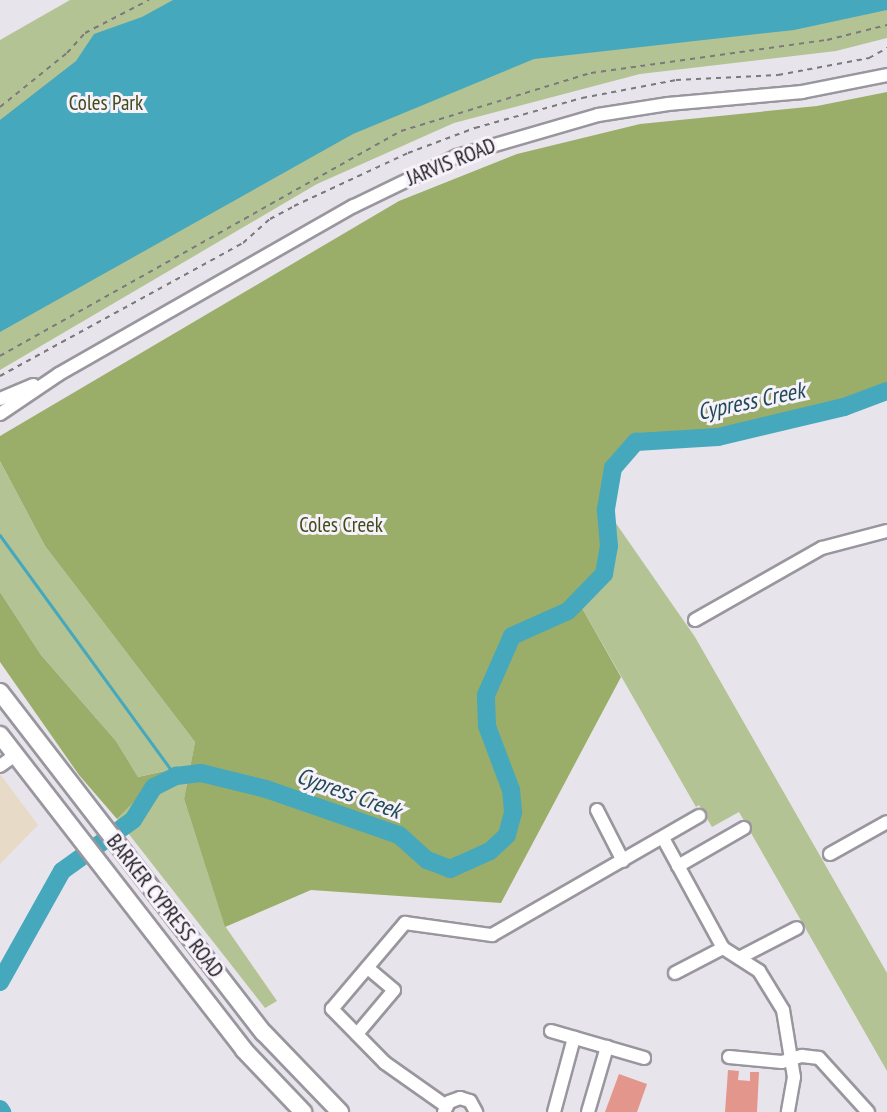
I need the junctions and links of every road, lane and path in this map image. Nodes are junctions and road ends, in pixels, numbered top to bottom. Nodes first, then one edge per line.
1 (149, 0) edge
2 (887, 25) edge
3 (887, 75) edge
4 (0, 107) edge
5 (0, 356) edge
6 (59, 374) junction
7 (0, 399) edge
8 (0, 414) edge
9 (887, 531) edge
10 (695, 620) dead end
11 (0, 692) edge
12 (0, 735) edge
13 (15, 755) junction
14 (0, 766) edge
15 (597, 810) dead end
16 (698, 816) dead end
17 (887, 822) edge
18 (744, 828) dead end
19 (663, 838) junction
20 (830, 854) dead end
21 (623, 861) junction
22 (678, 866) junction
23 (797, 928) dead end
24 (723, 948) junction
25 (740, 958) junction
26 (367, 967) junction
27 (675, 973) dead end
28 (551, 1031) dead end
29 (264, 1033) junction
30 (357, 1034) junction
31 (574, 1038) junction
32 (607, 1048) junction
33 (244, 1050) junction
34 (729, 1057) dead end
35 (644, 1058) dead end
36 (793, 1059) junction
37 (445, 1109) edge
38 (303, 1112) edge
39 (340, 1112) edge
40 (476, 1112) edge
41 (554, 1112) edge
42 (588, 1112) edge
43 (788, 1112) edge
44 (868, 1112) edge

1 - 4 path
2 - 5 path
3 - 6 street, JARVIS ROAD
6 - 7 street, JARVIS ROAD
6 - 8 street, JARVIS ROAD
9 - 10 street
11 - 29 main road, BARKER CYPRESS ROAD
12 - 13 main road, BARKER CYPRESS ROAD
13 - 14 street
13 - 33 main road, BARKER CYPRESS ROAD
15 - 21 street
16 - 19 street
17 - 20 street
18 - 22 street
19 - 21 street
19 - 22 street
21 - 26 street
22 - 24 street
23 - 25 street
24 - 25 street
24 - 27 street
25 - 36 street
26 - 30 street
26 - 30 street
28 - 31 street
29 - 33 main road
29 - 39 main road, BARKER CYPRESS ROAD
30 - 37 street
31 - 32 street
31 - 41 street
32 - 35 street
32 - 42 street
33 - 38 main road, BARKER CYPRESS ROAD
34 - 36 street
36 - 43 street
36 - 44 street
37 - 40 street

